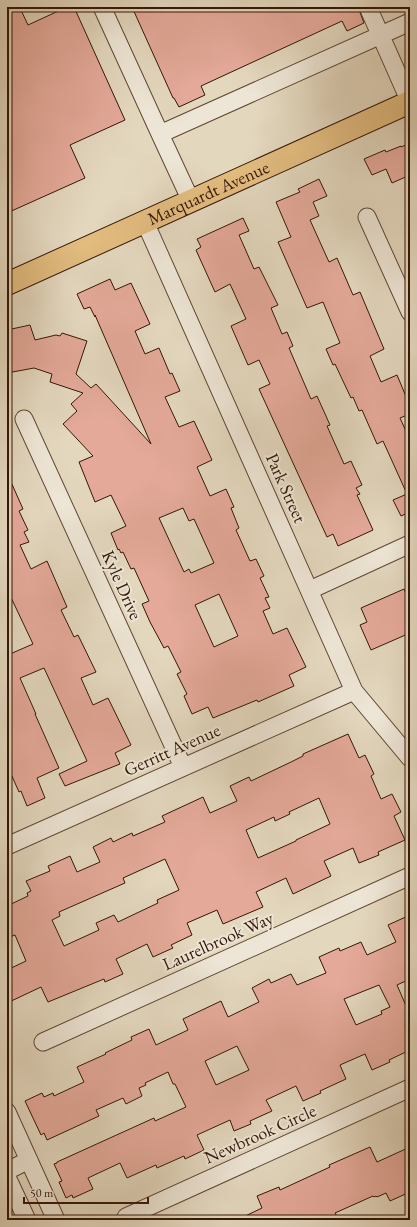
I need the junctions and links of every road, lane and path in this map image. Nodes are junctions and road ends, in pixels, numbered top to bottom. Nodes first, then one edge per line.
1 (102, 7) edge
2 (368, 7) edge
3 (410, 22) edge
4 (380, 35) junction
5 (410, 102) edge
6 (160, 134) junction
7 (191, 201) junction
8 (367, 217) dead end
9 (145, 222) junction
10 (7, 284) edge
11 (410, 312) edge
12 (24, 419) dead end
13 (410, 544) edge
14 (310, 590) junction
15 (354, 691) junction
16 (410, 758) edge
17 (183, 767) junction
18 (8, 842) edge
19 (410, 876) edge
20 (43, 1042) dead end
21 (410, 1088) edge
22 (7, 1112) edge
23 (29, 1160) junction
24 (7, 1171) edge
25 (7, 1177) edge
26 (126, 1217) dead end
27 (27, 1220) edge
28 (56, 1220) edge

1 - 6 street
2 - 4 street
3 - 4 street
4 - 5 street
4 - 6 street
5 - 7 main road, Marquardt Avenue
6 - 7 street
7 - 9 main road, Marquardt Avenue
8 - 11 street
9 - 10 main road, Marquardt Avenue
9 - 14 street, Park Street
12 - 17 street, Kyle Drive
13 - 14 street
14 - 15 street, Park Street
15 - 16 street, Park Street
15 - 17 street, Gerritt Avenue
17 - 18 street, Gerritt Avenue
19 - 20 street, Laurelbrook Way
21 - 26 street, Newbrook Circle
22 - 23 street
23 - 24 street
23 - 28 street
25 - 27 street

